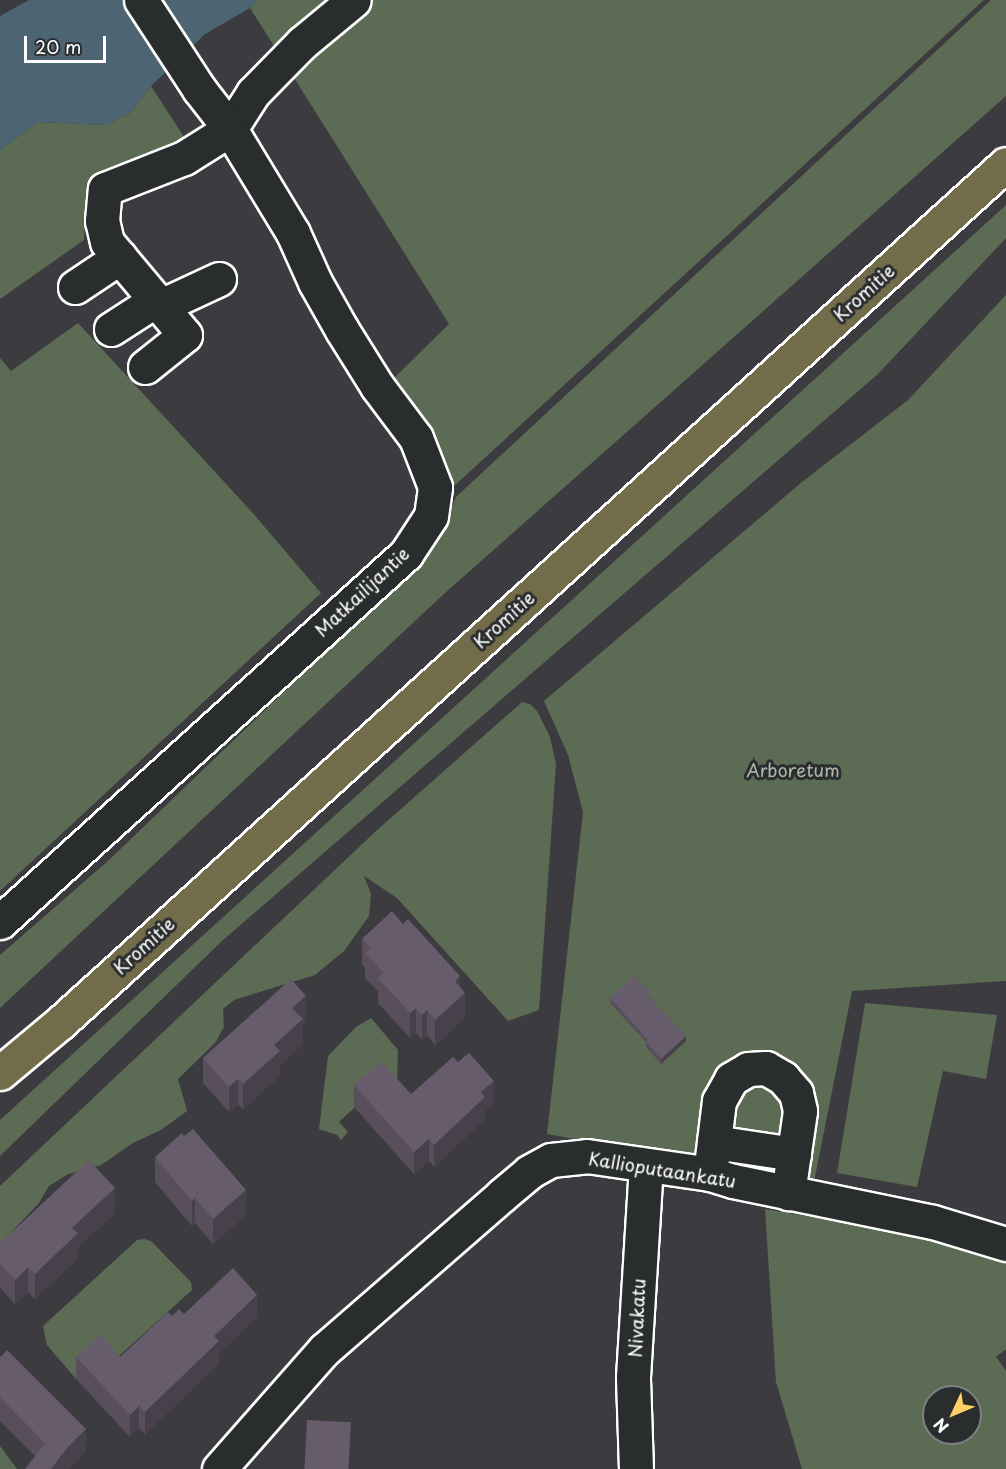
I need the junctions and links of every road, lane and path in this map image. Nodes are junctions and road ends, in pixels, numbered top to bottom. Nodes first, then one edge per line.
1 (141, 0) edge
2 (354, 0) edge
3 (230, 129) junction
4 (1006, 164) edge
5 (120, 257) junction
6 (219, 279) dead end
7 (75, 287) dead end
8 (158, 303) junction
9 (111, 329) dead end
10 (145, 367) dead end
11 (0, 922) edge
12 (0, 1073) edge
13 (714, 1142) junction
14 (794, 1154) junction
15 (645, 1166) junction
16 (710, 1174) junction
17 (789, 1193) junction
18 (1006, 1245) edge
19 (219, 1469) edge
20 (636, 1469) edge

1 - 3 street, Matkailijantie
2 - 3 street
3 - 5 street
3 - 11 street, Matkailijantie
4 - 12 main road, Kromitie
5 - 7 street
5 - 8 street
6 - 8 street
8 - 9 street
8 - 10 street
13 - 14 street
13 - 14 street
13 - 16 street
14 - 17 street
15 - 16 street, Kallioputaankatu
15 - 19 street, Kallioputaankatu
15 - 20 street, Nivakatu
16 - 17 street, Kallioputaankatu
17 - 18 street, Kallioputaankatu

